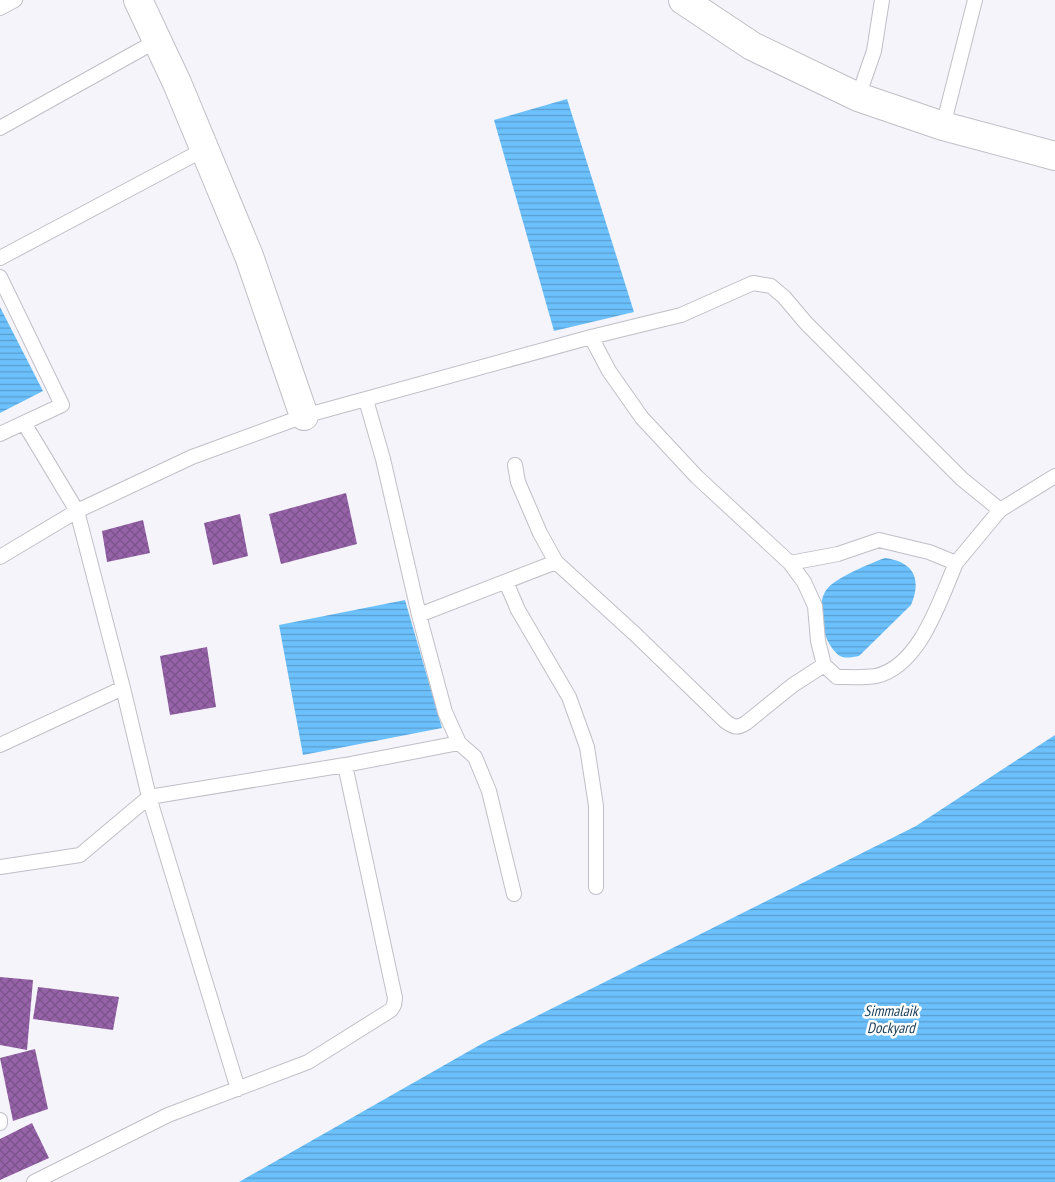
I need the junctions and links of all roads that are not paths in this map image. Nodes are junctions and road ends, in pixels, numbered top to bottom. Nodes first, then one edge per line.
1 (15, 0) edge
2 (138, 0) edge
3 (683, 0) edge
4 (882, 0) edge
5 (976, 0) edge
6 (0, 8) edge
7 (158, 40) junction
8 (858, 97) junction
9 (943, 126) junction
10 (0, 128) edge
11 (205, 149) junction
12 (1055, 156) edge
13 (0, 258) edge
14 (0, 278) edge
15 (591, 337) junction
16 (366, 400) junction
17 (304, 416) junction
18 (24, 423) junction
19 (0, 434) edge
20 (514, 465) dead end
21 (1055, 476) edge
22 (1000, 510) junction
23 (77, 511) junction
24 (0, 557) edge
25 (556, 562) junction
26 (790, 563) junction
27 (956, 563) junction
28 (506, 582) junction
29 (419, 615) junction
30 (824, 665) junction
31 (123, 688) junction
32 (459, 742) junction
33 (0, 745) edge
34 (345, 765) junction
35 (149, 797) junction
36 (0, 866) edge
37 (596, 887) dead end
38 (514, 894) dead end
39 (238, 1089) junction
40 (34, 1182) edge

1 - 6 lane
2 - 7 street
3 - 8 street
4 - 8 lane
5 - 9 lane
7 - 10 lane
7 - 11 street
8 - 9 street
9 - 12 street
11 - 13 lane
11 - 17 street
14 - 18 lane
15 - 16 lane
15 - 22 lane
15 - 26 lane
16 - 17 lane
16 - 29 lane
17 - 23 lane
18 - 19 lane
18 - 23 lane
20 - 25 lane
21 - 22 lane
22 - 27 lane
23 - 24 lane
23 - 31 lane
25 - 28 lane
25 - 30 lane
26 - 27 lane
26 - 30 lane
27 - 30 lane
28 - 29 lane
28 - 37 lane
29 - 32 lane
31 - 33 lane
31 - 35 lane
32 - 34 lane
32 - 38 lane
34 - 35 lane
34 - 39 lane
35 - 36 lane
35 - 39 lane
39 - 40 lane

